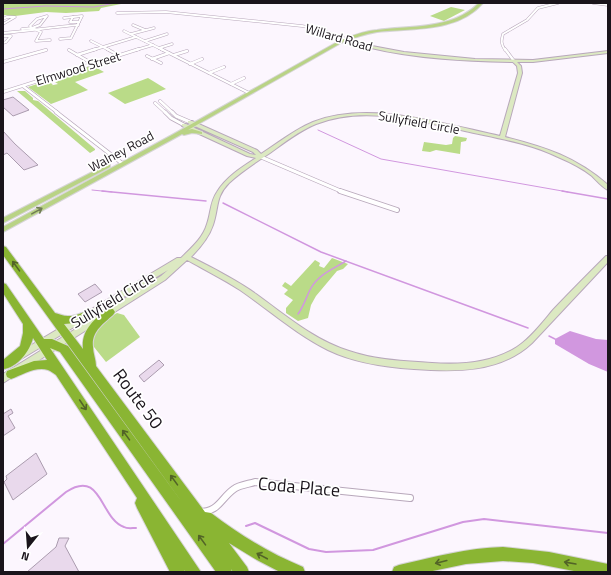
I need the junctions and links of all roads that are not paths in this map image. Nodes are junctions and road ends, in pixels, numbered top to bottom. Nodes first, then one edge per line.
1 (481, 3) edge
2 (558, 3) edge
3 (593, 3) edge
4 (608, 5) edge
5 (117, 13) dead end
6 (73, 17) junction
7 (64, 18) dead end
8 (3, 19) edge
9 (78, 23) junction
10 (3, 24) edge
11 (133, 24) dead end
12 (32, 27) junction
13 (154, 28) dead end
14 (22, 29) dead end
15 (36, 30) junction
16 (145, 30) junction
17 (124, 31) dead end
18 (3, 33) edge
19 (13, 33) junction
20 (131, 34) junction
21 (167, 34) dead end
22 (3, 36) edge
23 (11, 36) junction
24 (136, 37) junction
25 (60, 39) dead end
26 (50, 40) dead end
27 (91, 40) dead end
28 (346, 40) junction
29 (145, 41) junction
30 (3, 43) edge
31 (172, 44) dead end
32 (153, 45) junction
33 (103, 47) junction
34 (159, 48) junction
35 (46, 50) dead end
36 (69, 50) dead end
37 (187, 51) dead end
38 (608, 51) edge
39 (169, 53) junction
40 (116, 54) dead end
41 (77, 55) junction
42 (174, 55) junction
43 (147, 56) dead end
44 (152, 59) junction
45 (202, 59) dead end
46 (514, 61) junction
47 (3, 62) edge
48 (161, 63) dead end
49 (93, 64) junction
50 (190, 64) junction
51 (220, 65) dead end
52 (224, 67) junction
53 (229, 69) dead end
54 (209, 73) junction
55 (244, 78) dead end
56 (231, 84) junction
57 (24, 86) junction
58 (3, 92) edge
59 (250, 93) junction
60 (160, 101) dead end
61 (155, 103) dead end
62 (189, 125) junction
63 (200, 133) junction
64 (174, 136) junction
65 (502, 138) junction
66 (261, 157) junction
67 (120, 162) junction
68 (608, 188) edge
69 (397, 210) dead end
70 (3, 221) edge
71 (3, 230) edge
72 (3, 248) edge
73 (186, 257) junction
74 (608, 258) edge
75 (3, 286) edge
76 (110, 312) junction
77 (90, 314) junction
78 (52, 315) junction
79 (25, 320) junction
80 (66, 334) junction
81 (48, 347) junction
82 (92, 370) junction
83 (5, 371) edge
84 (61, 373) junction
85 (126, 471) junction
86 (410, 498) dead end
87 (197, 512) junction
88 (608, 570) edge
89 (178, 572) edge
90 (194, 572) edge
91 (225, 572) edge
92 (242, 572) edge
93 (298, 572) edge
94 (399, 572) edge

1 - 28 main road, Walney Road
2 - 46 street
3 - 4 street
5 - 28 street, Willard Road
6 - 7 street
6 - 9 street
6 - 9 street
8 - 10 street
9 - 15 street
9 - 25 street
11 - 16 street
12 - 12 street
12 - 14 street
12 - 15 street
13 - 16 street
15 - 19 street
15 - 26 street
16 - 20 street
17 - 20 street
18 - 19 street
19 - 23 street
20 - 24 street
21 - 29 street
22 - 23 street
23 - 30 street
24 - 29 street
24 - 33 street
27 - 33 street
28 - 46 street, Willard Road
28 - 59 main road, Walney Road
29 - 32 street
31 - 34 street
32 - 34 street
32 - 49 street, Elmwood Street
33 - 40 street
33 - 41 street
34 - 39 street
35 - 47 street
36 - 41 street
37 - 42 street
38 - 46 street, Willard Road
39 - 42 street
39 - 44 street
41 - 49 street
42 - 50 street
43 - 44 street
44 - 48 street
45 - 50 street
46 - 65 street
49 - 57 street, Elmwood Street
50 - 54 street
51 - 52 street
52 - 53 street
52 - 54 street
54 - 56 street
55 - 56 street
56 - 59 street
57 - 58 street, Elmwood Street
57 - 67 street
59 - 62 main road, Walney Road
60 - 62 street
61 - 62 street
62 - 63 street
62 - 64 main road, Walney Road
62 - 66 street
62 - 67 main road, Walney Road
63 - 64 main road
63 - 66 street
64 - 67 main road, Walney Road
65 - 66 street, Sullyfield Circle
65 - 68 street, Sullyfield Circle
66 - 69 street
66 - 73 street, Sullyfield Circle
67 - 70 main road, Walney Road
71 -> 67 main road, Walney Road
78 -> 72 highway, Route 50
73 - 74 street
73 - 76 street, Sullyfield Circle
73 - 77 street, Sullyfield Circle
75 - 79 highway
76 - 80 street, Sullyfield Circle
76 - 82 highway
77 - 78 highway
77 - 80 street, Sullyfield Circle
78 - 80 highway, Route 50
79 - 81 highway
79 - 83 highway
80 - 81 street
80 - 81 street, Sullyfield Circle
80 - 82 highway, Route 50
81 - 83 street
81 - 84 highway
91 -> 81 highway
87 -> 82 highway, Route 50
83 - 84 highway
84 -> 85 highway
85 - 89 highway
85 - 90 highway
86 - 87 street, Coda Place
87 - 92 highway, Route 50
93 -> 87 highway
88 -> 94 highway

